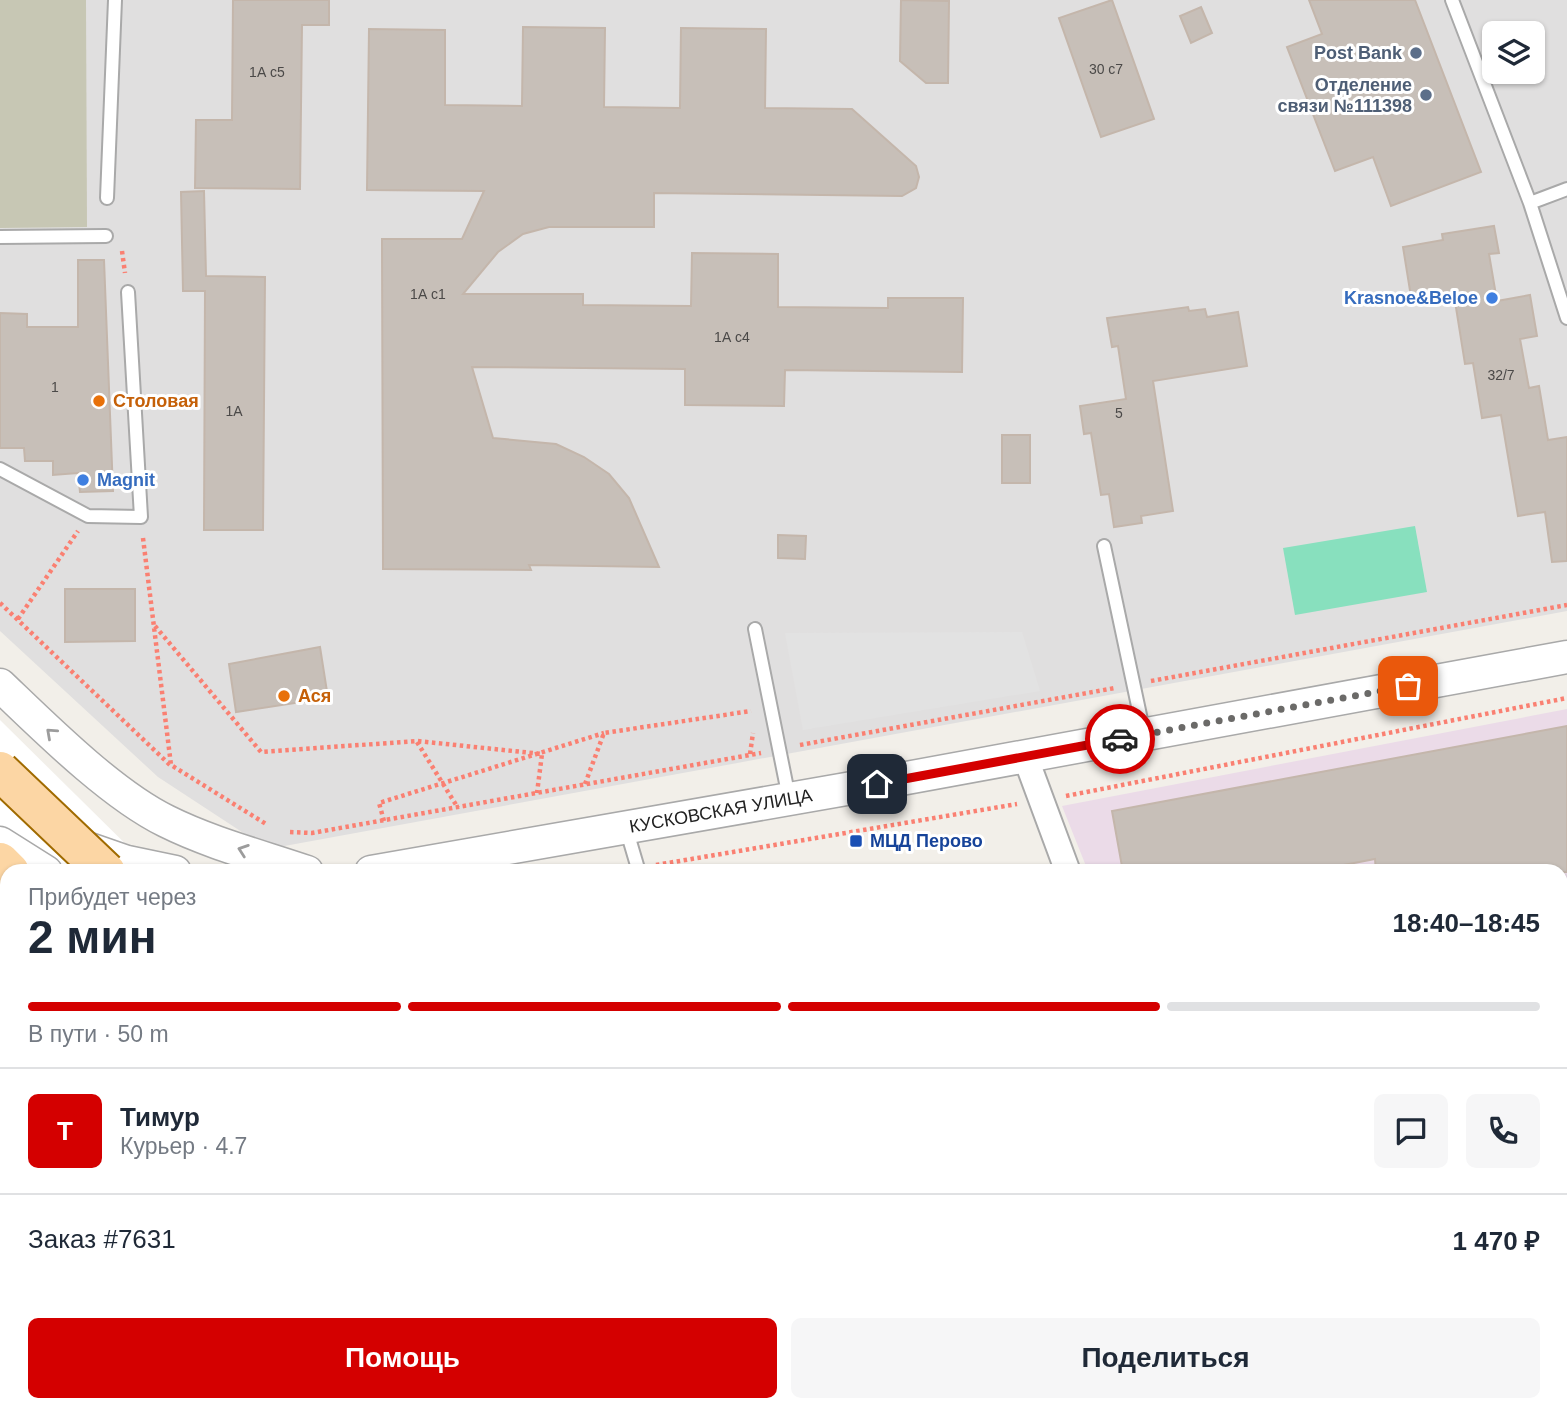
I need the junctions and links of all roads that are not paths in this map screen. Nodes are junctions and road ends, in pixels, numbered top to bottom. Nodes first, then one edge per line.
1 (115, 0) edge
2 (1452, 0) edge
3 (1567, 189) edge
4 (107, 198) dead end
5 (1530, 203) junction
6 (106, 236) road end
7 (0, 237) edge
8 (128, 292) road end
9 (1567, 318) edge
10 (0, 469) edge
11 (1104, 546) dead end
12 (755, 629) dead end
13 (1567, 657) edge
14 (0, 685) edge
15 (1144, 735) junction
16 (1025, 757) junction
17 (0, 771) edge
18 (0, 787) edge
19 (789, 799) junction
20 (626, 827) junction
21 (0, 843) edge
22 (33, 864) edge
23 (98, 864) edge
24 (137, 864) edge
25 (285, 864) edge
26 (416, 864) edge
27 (636, 864) edge
28 (1065, 864) edge

1 - 4 lane
2 - 5 lane
3 - 5 lane
5 - 9 lane
6 - 7 lane
8 - 10 lane
11 - 15 lane
12 - 19 lane
13 - 15 street, КУСКОВСКАЯ УЛИЦА
25 -> 14 street
15 - 16 street, КУСКОВСКАЯ УЛИЦА
16 - 19 street, КУСКОВСКАЯ УЛИЦА
16 - 28 street
17 - 23 main road, bridge
18 - 24 street
19 - 20 street, КУСКОВСКАЯ УЛИЦА
20 - 26 street, КУСКОВСКАЯ УЛИЦА
20 - 27 lane
21 - 22 street

